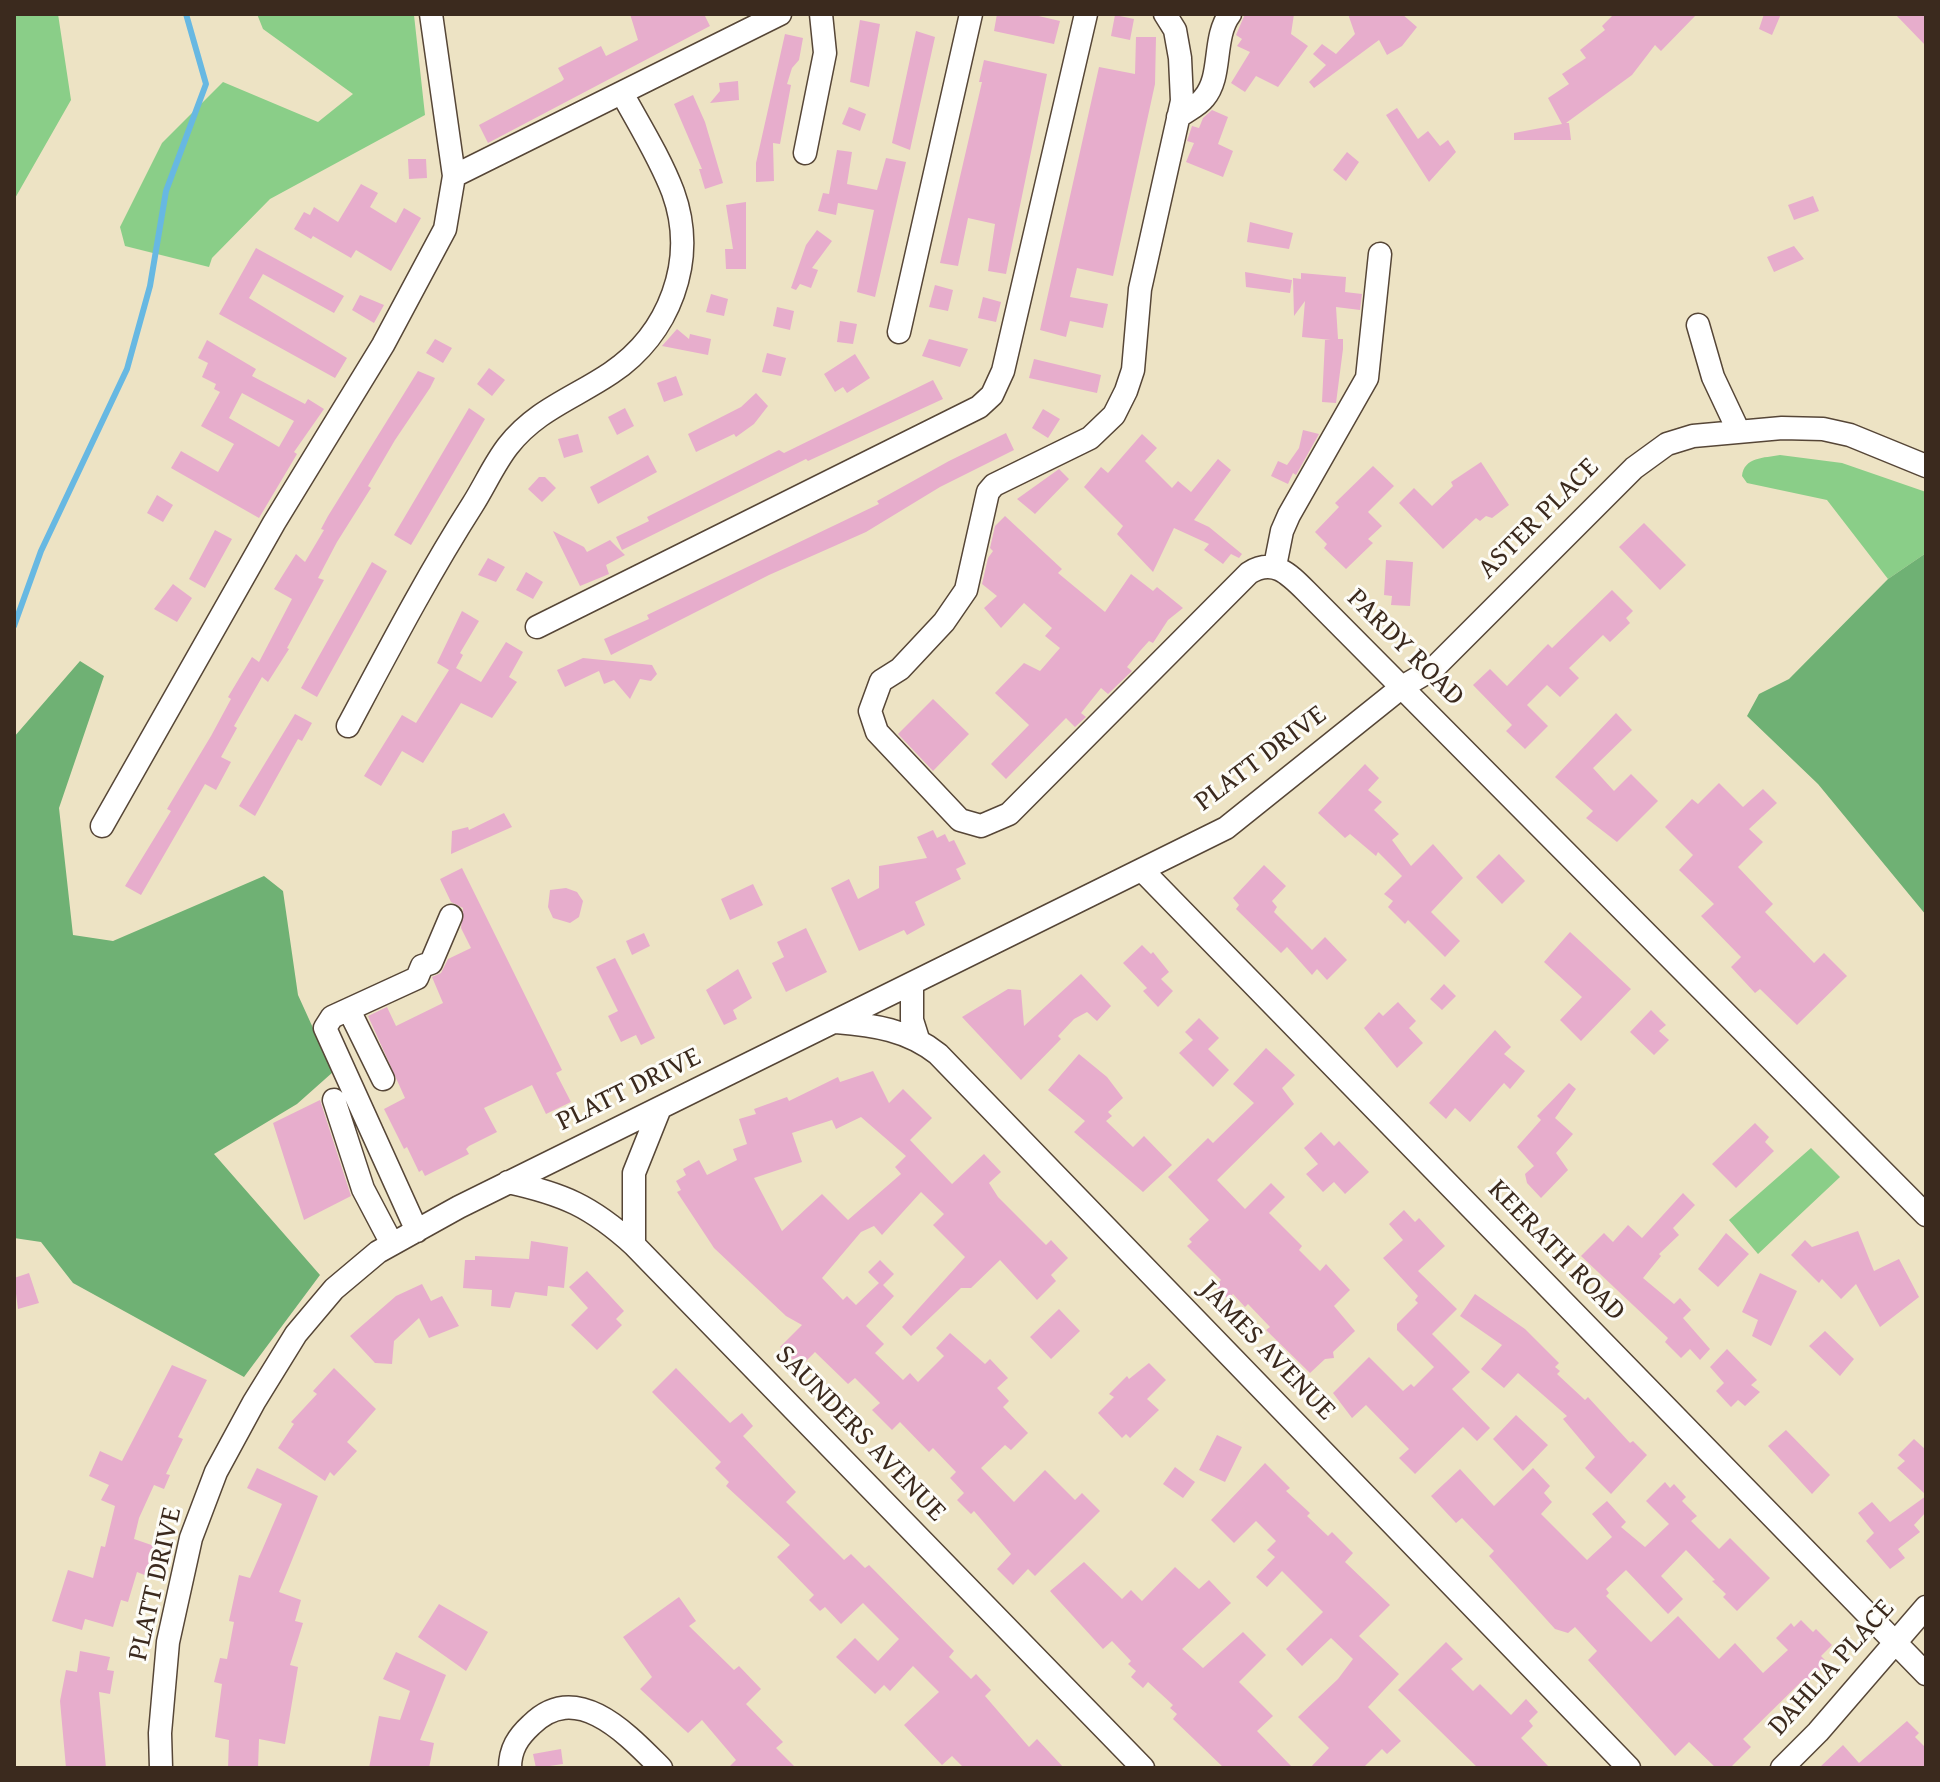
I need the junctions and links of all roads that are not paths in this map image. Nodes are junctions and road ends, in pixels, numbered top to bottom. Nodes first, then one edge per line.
1 (431, 14) edge
2 (780, 14) edge
3 (821, 14) edge
4 (971, 14) edge
5 (1086, 14) edge
6 (1165, 14) edge
7 (1230, 14) edge
8 (623, 95) junction
9 (1178, 117) junction
10 (805, 153) dead end
11 (454, 176) junction
12 (1380, 254) dead end
13 (1698, 325) dead end
14 (899, 332) dead end
15 (1738, 430) junction
16 (1926, 466) edge
17 (1275, 566) junction
18 (537, 627) dead end
19 (1402, 687) junction
20 (348, 726) dead end
21 (102, 826) dead end
22 (1142, 870) junction
23 (451, 916) dead end
24 (912, 985) junction
25 (349, 1010) junction
26 (835, 1022) junction
27 (918, 1039) junction
28 (383, 1079) dead end
29 (334, 1100) dead end
30 (660, 1108) junction
31 (508, 1182) junction
32 (1926, 1215) edge
33 (417, 1231) junction
34 (392, 1244) junction
35 (634, 1245) junction
36 (1926, 1607) edge
37 (1896, 1642) junction
38 (1926, 1674) edge
39 (161, 1768) edge
40 (510, 1768) edge
41 (661, 1768) edge
42 (1143, 1768) edge
43 (1629, 1768) edge
44 (1782, 1768) edge

1 - 11 street
2 - 8 street
3 - 10 street
4 - 14 street
5 - 18 street
6 - 9 street
7 - 9 street
8 - 11 street
8 - 20 street
9 - 17 street
11 - 21 street
12 - 17 street
13 - 15 street
15 - 16 street, ASTER PLACE
15 - 19 street, ASTER PLACE
17 - 19 street, PARDY ROAD
19 - 22 street, PLATT DRIVE
19 - 32 street, PARDY ROAD
22 - 24 street, PLATT DRIVE
22 - 37 street, KEERATH ROAD
23 - 25 street
24 - 26 street, PLATT DRIVE
24 - 27 street
25 - 28 street
25 - 33 street
26 - 27 street, JAMES AVENUE
26 - 30 street, PLATT DRIVE
27 - 43 street, JAMES AVENUE
29 - 34 street
30 - 31 street, PLATT DRIVE
30 - 35 street
31 - 33 street, PLATT DRIVE
31 - 35 street, SAUNDERS AVENUE
33 - 34 street, PLATT DRIVE
34 - 39 street, PLATT DRIVE
35 - 42 street, SAUNDERS AVENUE
36 - 37 street, DAHLIA PLACE
37 - 38 street, KEERATH ROAD
37 - 44 street, DAHLIA PLACE
40 - 41 street

